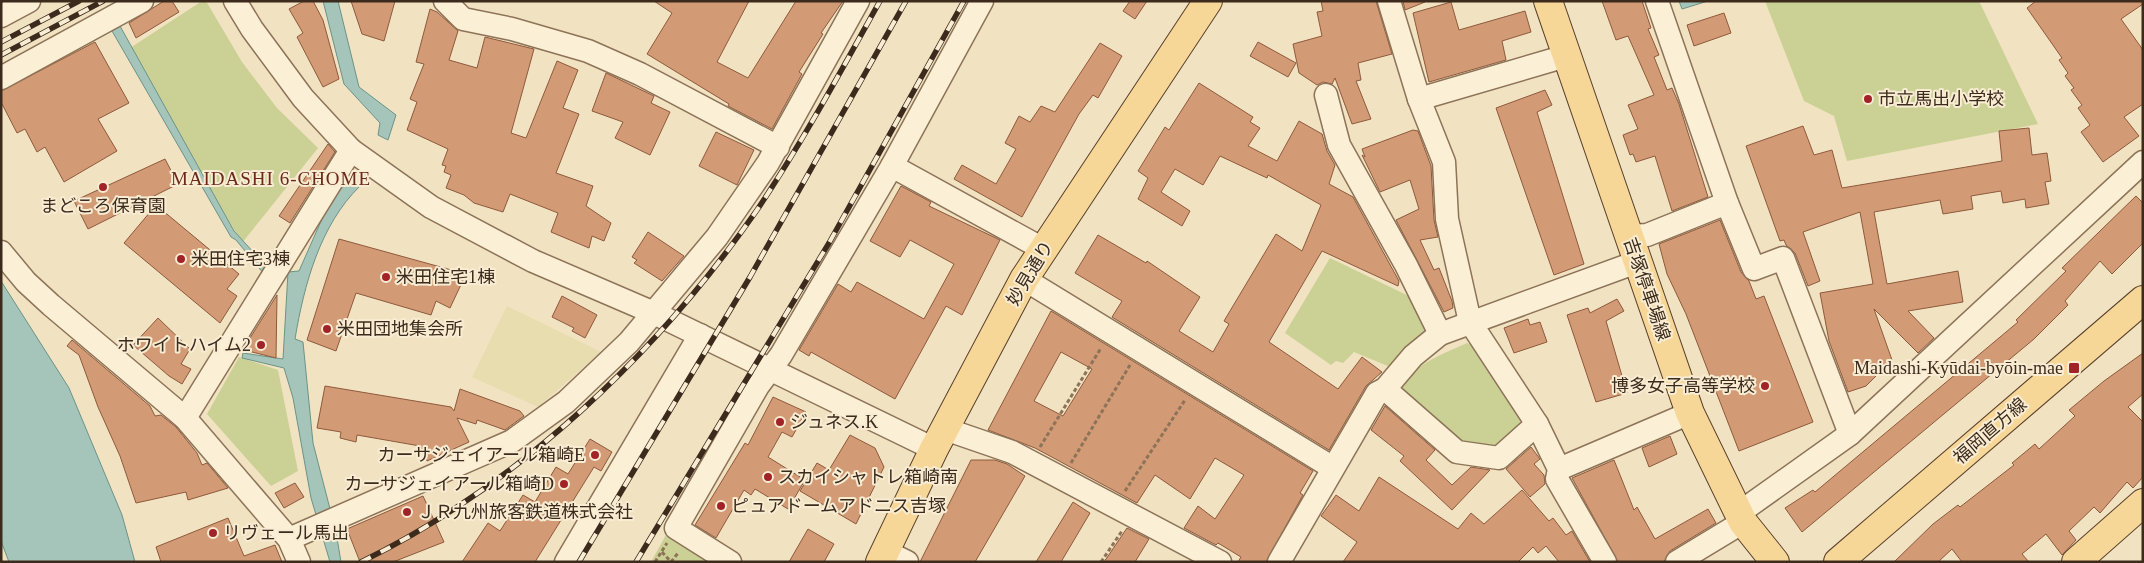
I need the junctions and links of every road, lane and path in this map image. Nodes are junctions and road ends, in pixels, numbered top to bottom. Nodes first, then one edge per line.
1 (29, 1) edge
2 (142, 1) edge
3 (235, 1) edge
4 (446, 1) edge
5 (858, 1) edge
6 (982, 1) edge
7 (1208, 1) edge
8 (1389, 1) edge
9 (1548, 1) edge
10 (1657, 1) edge
11 (1, 16) edge
12 (1566, 56) junction
13 (1, 78) edge
14 (1326, 95) dead end
15 (1419, 99) junction
16 (778, 147) junction
17 (351, 150) junction
18 (2143, 162) edge
19 (892, 166) junction
20 (1727, 203) junction
21 (1629, 236) junction
22 (1043, 249) junction
23 (1, 252) edge
24 (1638, 262) junction
25 (1024, 279) junction
26 (2143, 300) edge
27 (654, 313) junction
28 (1470, 322) junction
29 (1112, 331) junction
30 (1440, 334) junction
31 (700, 335) junction
32 (1140, 349) junction
33 (770, 370) junction
34 (1196, 383) junction
35 (1385, 389) junction
36 (1690, 414) junction
37 (185, 418) junction
38 (1537, 424) junction
39 (1850, 434) junction
40 (939, 439) junction
41 (1031, 462) junction
42 (1333, 468) junction
43 (1559, 469) junction
44 (1062, 478) junction
45 (2143, 503) edge
46 (1124, 511) junction
47 (1741, 518) junction
48 (672, 536) dead end
49 (289, 539) junction
50 (662, 552) junction
51 (891, 558) edge
52 (299, 562) edge
53 (566, 562) edge
54 (655, 562) edge
55 (670, 562) edge
56 (730, 562) edge
57 (1101, 562) edge
58 (1220, 562) edge
59 (1279, 562) edge
60 (1605, 562) edge
61 (1677, 562) edge
62 (1775, 562) edge
63 (1838, 562) edge
64 (2076, 562) edge

1 - 11 street
2 - 13 street
3 - 17 street
4 - 16 street
5 - 16 street
6 - 19 street
7 - 22 main road, 妙見通り
8 - 15 street
9 - 12 main road, 吉塚停車場線
10 - 20 street
12 - 15 street
12 - 21 main road, 吉塚停車場線
14 - 30 street
15 - 28 street
16 - 27 street
17 - 27 street
17 - 37 street
18 - 39 street
19 - 22 street
19 - 33 street
20 - 21 street
20 - 39 street
21 - 24 main road, 吉塚停車場線
22 - 25 main road, 妙見通り
23 - 37 street
24 - 28 street
24 - 36 main road, 吉塚停車場線
25 - 29 street
25 - 40 main road, 妙見通り
26 - 63 main road, 福岡直方線
27 - 31 street
27 - 49 street
28 - 30 street
28 - 38 street
29 - 32 street
29 - 41 path
30 - 35 street
31 - 33 street
31 - 53 street
32 - 34 street
32 - 44 path
33 - 40 street
33 - 56 street
34 - 42 street
34 - 46 path
35 - 38 street
35 - 42 street
36 - 43 street
36 - 47 main road, 吉塚停車場線
37 - 49 street
38 - 43 street
39 - 47 street
40 - 41 street
40 - 51 main road, 妙見通り
41 - 44 street
42 - 59 street
43 - 60 street
44 - 46 street
45 - 64 main road
46 - 57 path
46 - 58 street
47 - 61 street
47 - 62 main road, 吉塚停車場線
48 - 50 path
49 - 52 street
50 - 54 path
50 - 55 path

